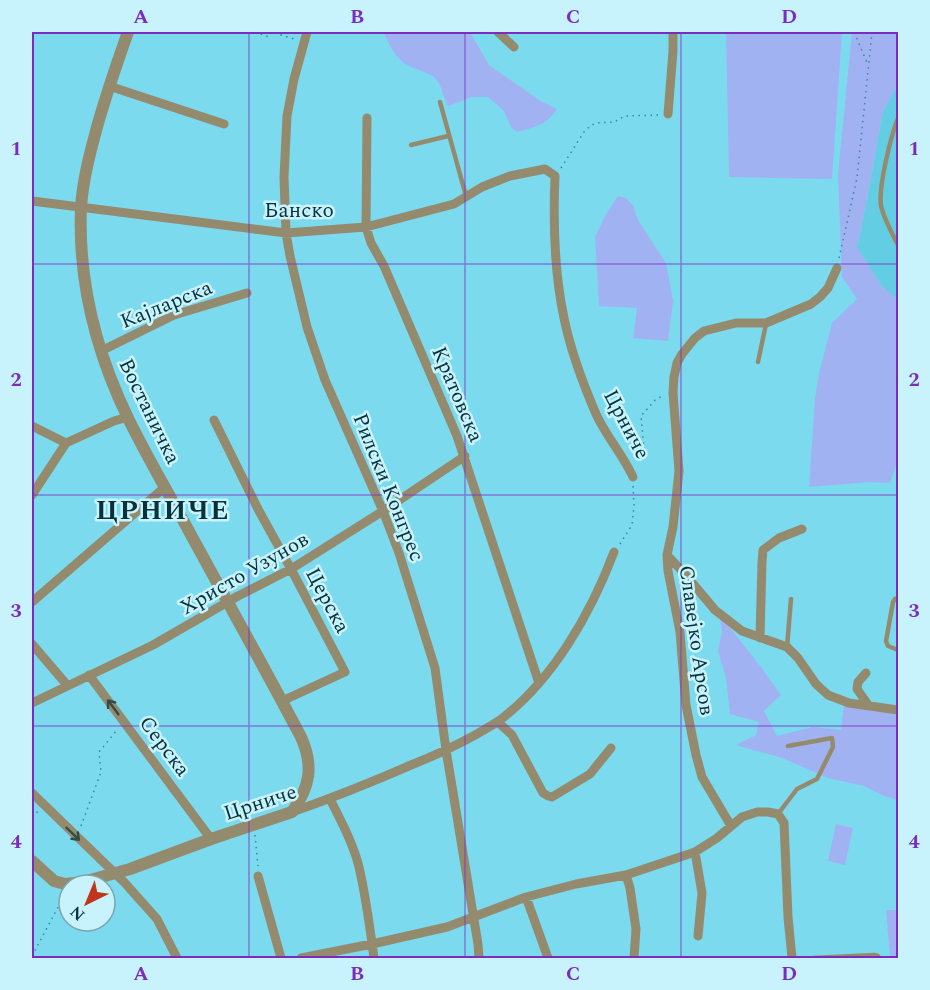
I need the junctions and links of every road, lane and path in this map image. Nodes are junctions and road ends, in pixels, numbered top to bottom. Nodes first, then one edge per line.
1 (128, 32) edge
2 (255, 32) edge
3 (307, 32) edge
4 (498, 32) edge
5 (673, 32) edge
6 (858, 32) edge
7 (872, 32) edge
8 (303, 41) junction
9 (514, 47) dead end
10 (868, 66) junction
11 (109, 86) junction
12 (440, 102) dead end
13 (668, 114) joint
14 (367, 118) dead end
15 (898, 118) edge
16 (224, 124) dead end
17 (448, 136) junction
18 (411, 145) dead end
19 (555, 176) junction
20 (466, 196) junction
21 (32, 201) edge
22 (81, 207) junction
23 (366, 227) junction
24 (286, 233) junction
25 (898, 245) edge
26 (837, 268) joint
27 (247, 293) dead end
28 (766, 323) junction
29 (101, 351) junction
30 (758, 362) dead end
31 (673, 393) junction
32 (128, 417) junction
33 (214, 420) dead end
34 (32, 426) edge
35 (66, 443) junction
36 (465, 456) junction
37 (627, 464) junction
38 (633, 477) joint
39 (165, 487) junction
40 (32, 495) edge
41 (383, 511) junction
42 (802, 529) dead end
43 (614, 552) joint
44 (667, 555) junction
45 (291, 569) junction
46 (898, 598) edge
47 (791, 599) dead end
48 (32, 602) edge
49 (228, 603) junction
50 (760, 638) junction
51 (32, 644) edge
52 (787, 647) junction
53 (898, 650) edge
54 (866, 673) dead end
55 (89, 675) junction
56 (539, 682) junction
57 (67, 685) junction
58 (282, 701) junction
59 (32, 703) edge
60 (868, 706) junction
61 (898, 710) edge
62 (124, 722) junction
63 (498, 722) junction
64 (788, 746) dead end
65 (610, 748) dead end
66 (446, 750) junction
67 (32, 793) edge
68 (330, 798) junction
69 (292, 813) junction
70 (778, 814) junction
71 (254, 825) junction
72 (731, 826) junction
73 (77, 838) junction
74 (211, 839) junction
75 (695, 852) junction
76 (32, 861) edge
77 (115, 873) joint
78 (117, 875) edge
79 (626, 875) junction
80 (258, 876) joint
81 (57, 881) edge
82 (526, 897) junction
83 (57, 910) edge
84 (473, 916) junction
85 (698, 936) dead end
86 (372, 944) junction
87 (32, 956) edge
88 (177, 958) edge
89 (281, 958) edge
90 (301, 958) edge
91 (374, 958) edge
92 (479, 958) edge
93 (548, 958) edge
94 (634, 958) edge
95 (792, 958) edge
96 (813, 958) edge
97 (879, 958) edge

1 - 11 street, Востаничка
2 - 8 path
3 - 8 street, Рилски Конгрес
4 - 9 street
5 - 13 street
6 - 10 path
7 - 10 path
8 - 24 street, Рилски Конгрес
10 - 26 path
11 - 16 street
11 - 22 street, Востаничка
12 - 17 lane
13 - 19 path
14 - 23 street, Кратовска
15 - 25 lane
17 - 18 lane
17 - 20 lane
19 - 20 street, Банско
19 - 37 street, Црниче
20 - 23 street, Банско
21 - 22 street, Банско
22 - 24 street, Банско
22 - 29 street, Востаничка
23 - 24 street, Банско
23 - 36 street, Кратовска
24 - 41 street, Рилски Конгрес
26 - 28 street, Славејко Арсов
27 - 29 street, Кајларска
28 - 30 lane
28 - 31 street, Славејко Арсов
29 - 32 street, Востаничка
31 - 37 path
31 - 44 street, Славејко Арсов
32 - 35 street
32 - 39 street, Востаничка
33 - 45 street, Церска
34 - 35 street
35 - 40 street
36 - 41 street, Христо Узунов
36 - 56 street, Кратовска
37 - 38 street, Црниче
38 - 43 path, Црниче
39 - 48 street
39 - 49 street, Востаничка
41 - 45 street, Христо Узунов
41 - 66 street, Рилски Конгрес
42 - 50 street
43 - 56 street, Црниче
44 - 50 street
44 - 72 street, Славејко Арсов
45 - 49 street, Христо Узунов
45 - 58 street, Церска
46 - 53 lane
47 - 52 lane
49 - 55 street, Христо Узунов
49 - 58 street, Востаничка
50 - 52 street
51 - 57 street
52 - 60 street
54 - 60 street
55 - 57 street, Христо Узунов
62 -> 55 street, Серска
56 - 63 street, Црниче
57 - 59 street, Христо Узунов
58 - 69 street, Востаничка
60 - 61 street
62 - 73 path
62 - 74 street, Серска
63 - 65 street
63 - 66 street, Црниче
64 - 70 lane
66 - 68 street, Црниче
66 - 84 street, Рилски Конгрес
67 -> 73 street
68 - 69 street, Црниче
68 - 86 street
69 - 71 street, Црниче
70 - 72 street
70 - 95 street
71 - 74 street, Црниче
71 - 80 path
72 - 75 street
73 - 77 street
74 - 77 street, Црниче
75 - 79 street
75 - 85 street
76 - 81 street, Црниче
78 - 88 street
79 - 82 street
79 - 94 street
80 - 89 street
82 - 84 street
82 - 93 street
83 - 87 path
84 - 86 street
84 - 92 street, Рилски Конгрес
86 - 90 street
86 - 91 street
96 - 97 lane

